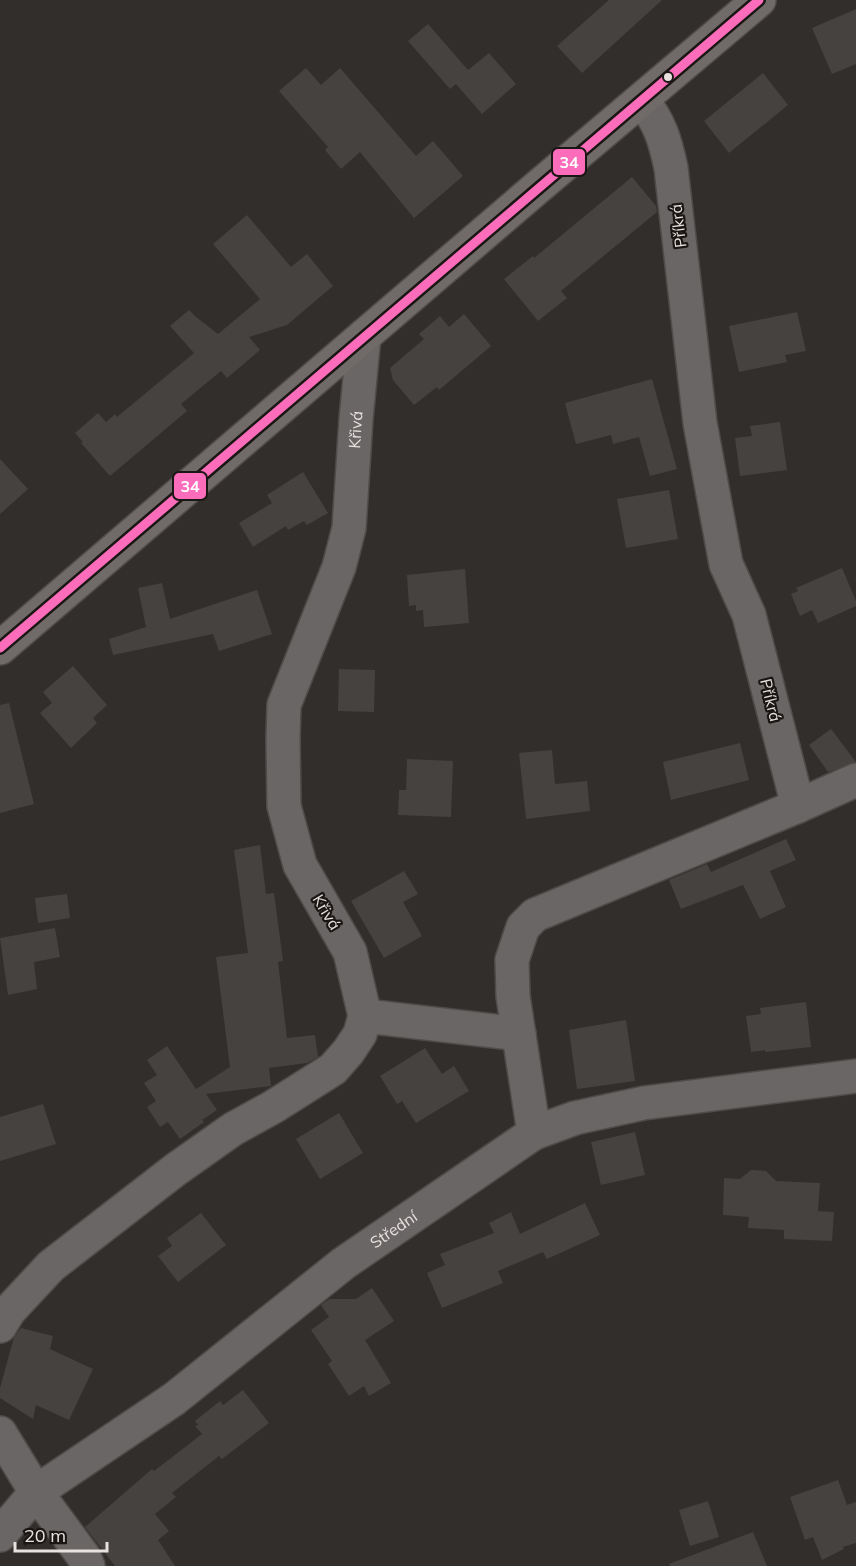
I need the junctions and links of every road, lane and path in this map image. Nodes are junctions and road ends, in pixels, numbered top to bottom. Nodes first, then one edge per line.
1 (759, 0) edge
2 (642, 100) junction
3 (364, 336) junction
4 (0, 648) edge
5 (856, 780) edge
6 (798, 806) junction
7 (365, 1016) junction
8 (519, 1034) junction
9 (856, 1076) edge
10 (534, 1133) junction
11 (0, 1326) edge
12 (0, 1433) edge
13 (36, 1492) junction
14 (0, 1535) edge
15 (88, 1566) edge

1 - 2 street
2 - 3 street
2 - 6 street, Příkrá
3 - 4 street
3 - 7 street, Křivá
5 - 6 street
6 - 8 street
7 - 8 street
7 - 11 street
8 - 10 street
9 - 10 street, Střední
10 - 13 street, Střední
12 - 13 street
13 - 14 street, Střední
13 - 15 street

